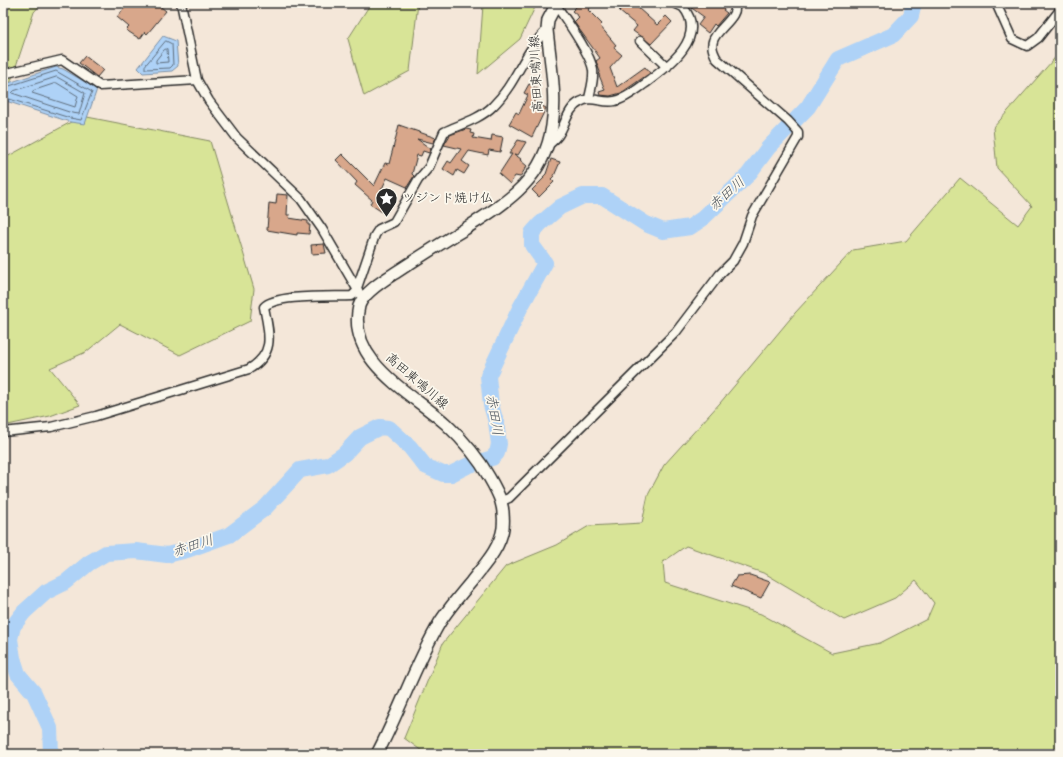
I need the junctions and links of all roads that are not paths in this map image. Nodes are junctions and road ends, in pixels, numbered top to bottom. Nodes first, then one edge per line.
1 (181, 3) edge
2 (674, 3) edge
3 (734, 3) edge
4 (996, 3) edge
5 (557, 4) edge
6 (684, 5) edge
7 (1060, 10) edge
8 (547, 30) junction
9 (640, 41) dead end
10 (667, 67) junction
11 (3, 74) edge
12 (197, 80) junction
13 (589, 98) junction
14 (548, 145) junction
15 (359, 292) junction
16 (3, 432) edge
17 (502, 501) junction
18 (378, 754) edge

1 - 12 street
2 - 6 street
3 - 17 street
4 - 7 street
5 - 8 main road, 高田東鳴川線
5 - 13 street
6 - 10 street
8 - 14 main road, 高田東鳴川線
8 - 15 street
9 - 10 street
10 - 13 street
11 - 12 street
12 - 15 street
13 - 14 street
14 - 15 main road, 高田東鳴川線
15 - 16 street
15 - 17 main road, 高田東鳴川線
17 - 18 main road, 高田東鳴川線

